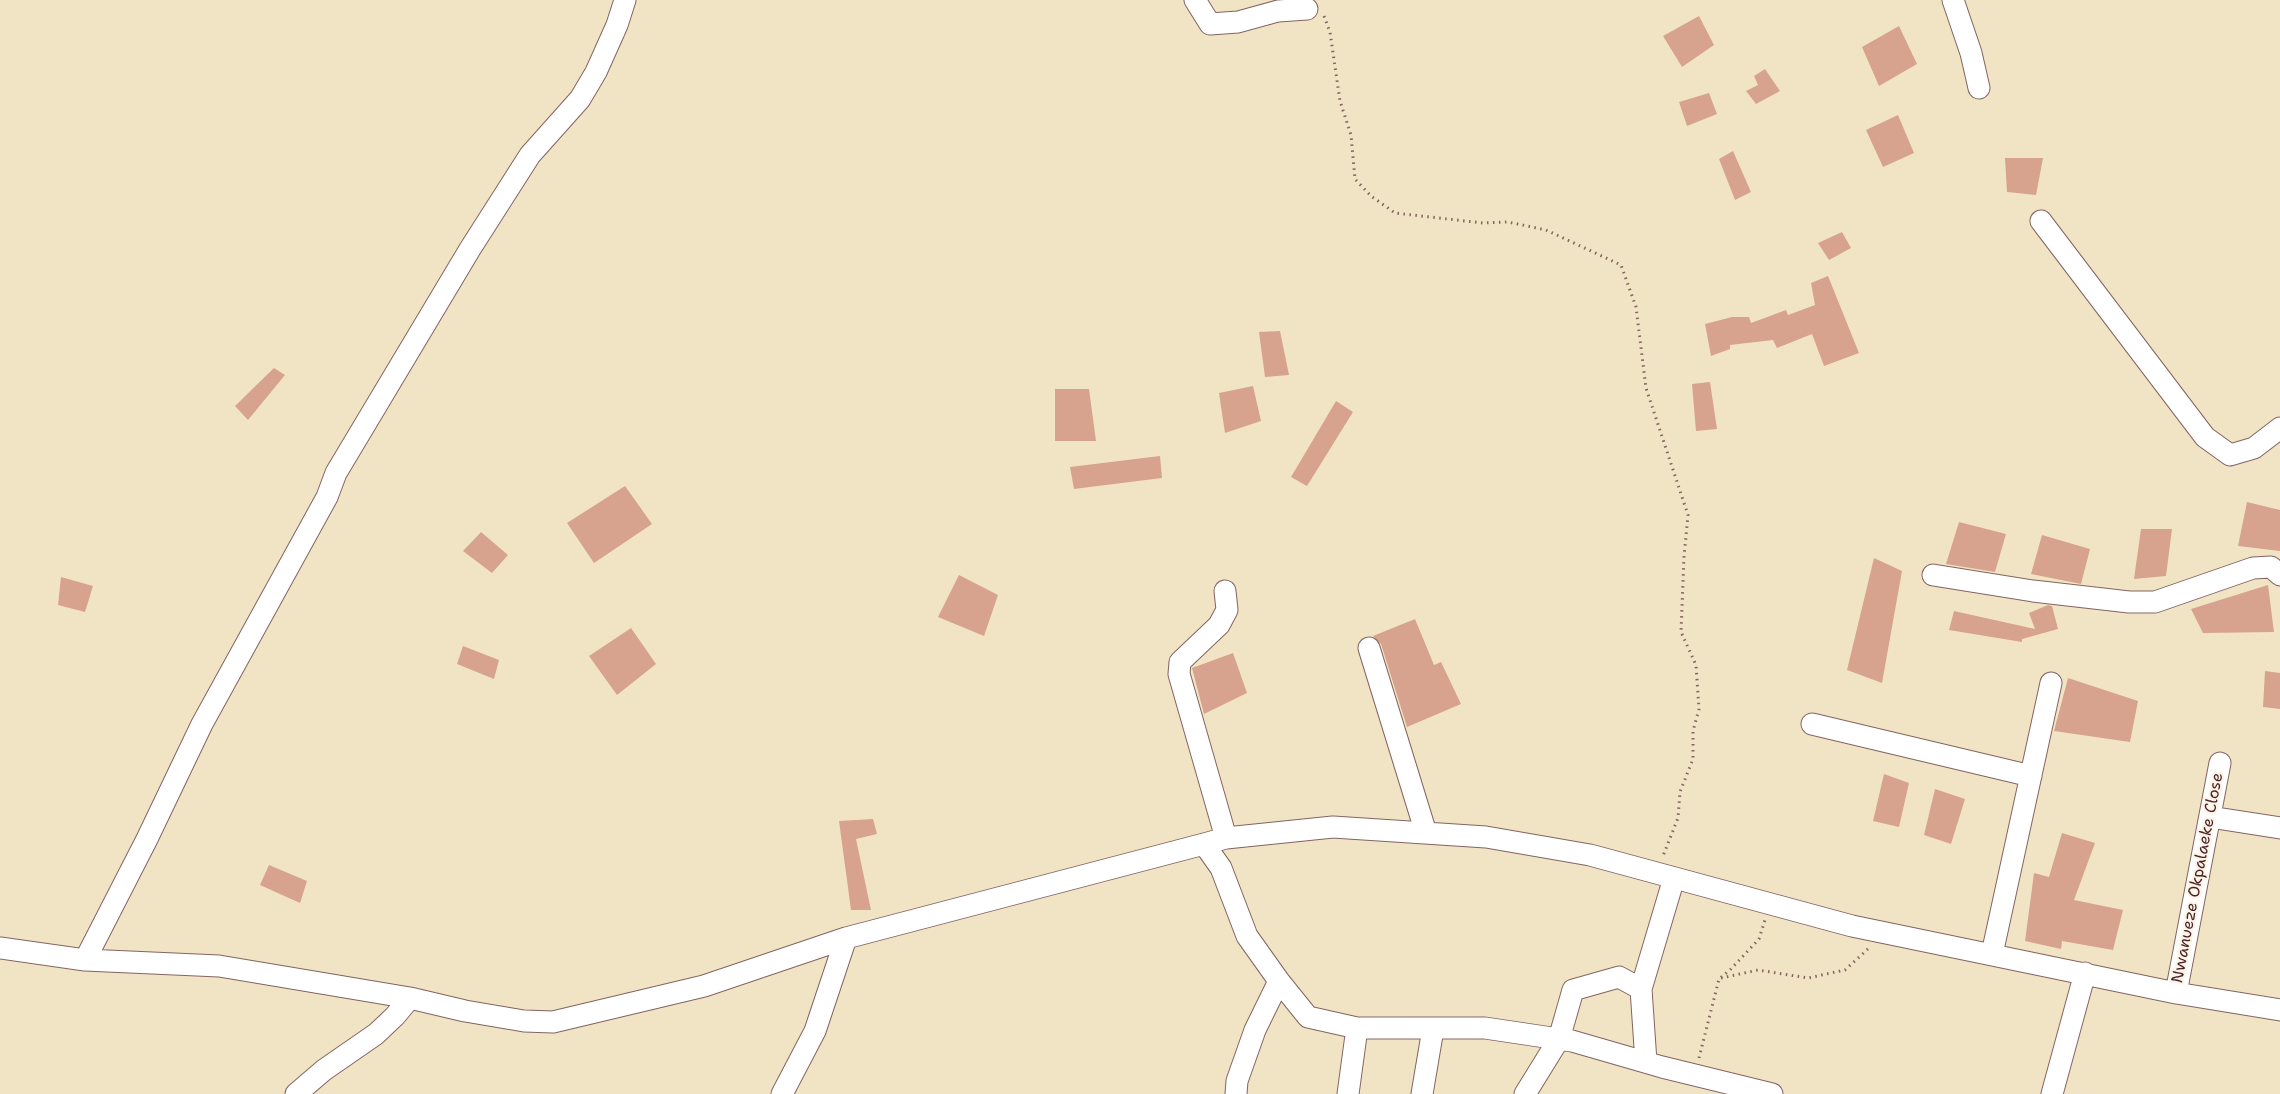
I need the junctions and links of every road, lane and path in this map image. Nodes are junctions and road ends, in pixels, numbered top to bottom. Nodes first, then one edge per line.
1 (625, 0) edge
2 (1195, 0) edge
3 (1953, 0) edge
4 (1307, 9) joint
5 (1978, 88) dead end
6 (2041, 221) dead end
7 (2280, 428) edge
8 (1933, 574) dead end
9 (2280, 575) edge
10 (1225, 591) dead end
11 (1369, 648) dead end
12 (2051, 684) dead end
13 (1812, 724) dead end
14 (2220, 763) dead end
15 (2031, 776) junction
16 (2210, 817) junction
17 (2280, 828) edge
18 (1426, 833) junction
19 (1226, 838) junction
20 (1204, 844) junction
21 (1667, 876) junction
22 (1770, 904) junction
23 (1886, 933) junction
24 (846, 938) junction
25 (0, 948) edge
26 (1992, 954) junction
27 (85, 960) junction
28 (2085, 973) junction
29 (1719, 979) junction
30 (1279, 981) junction
31 (1641, 989) junction
32 (2176, 993) junction
33 (410, 998) junction
34 (2280, 1010) edge
35 (1357, 1029) junction
36 (1433, 1029) junction
37 (1559, 1039) junction
38 (1646, 1062) junction
39 (1695, 1075) junction
40 (296, 1094) edge
41 (782, 1094) edge
42 (1236, 1094) edge
43 (1348, 1094) edge
44 (1422, 1094) edge
45 (1525, 1094) edge
46 (1772, 1094) edge
47 (2052, 1094) edge

1 - 27 street
2 - 4 street
3 - 5 street
4 - 21 path
6 - 7 street
8 - 9 street
10 - 19 street
11 - 18 street
12 - 15 street
13 - 15 street
14 - 16 street, Nwanueze Okpalaeke Close
15 - 26 street
16 - 17 street
16 - 32 street, Nwanueze Okpalaeke Close
18 - 19 street
18 - 21 street
19 - 20 street
20 - 24 street
20 - 30 street
21 - 22 street
21 - 31 street
22 - 23 street
22 - 29 path
23 - 26 street
23 - 29 path
24 - 33 street
24 - 41 street
25 - 27 street
26 - 28 street
27 - 33 street
28 - 32 street
28 - 47 street
29 - 39 path
30 - 35 street
30 - 42 street
31 - 37 street
31 - 38 street
32 - 34 street
33 - 40 street
35 - 36 street
35 - 43 street
36 - 37 street
36 - 44 street
37 - 38 street
37 - 45 street
38 - 39 street
39 - 46 street

